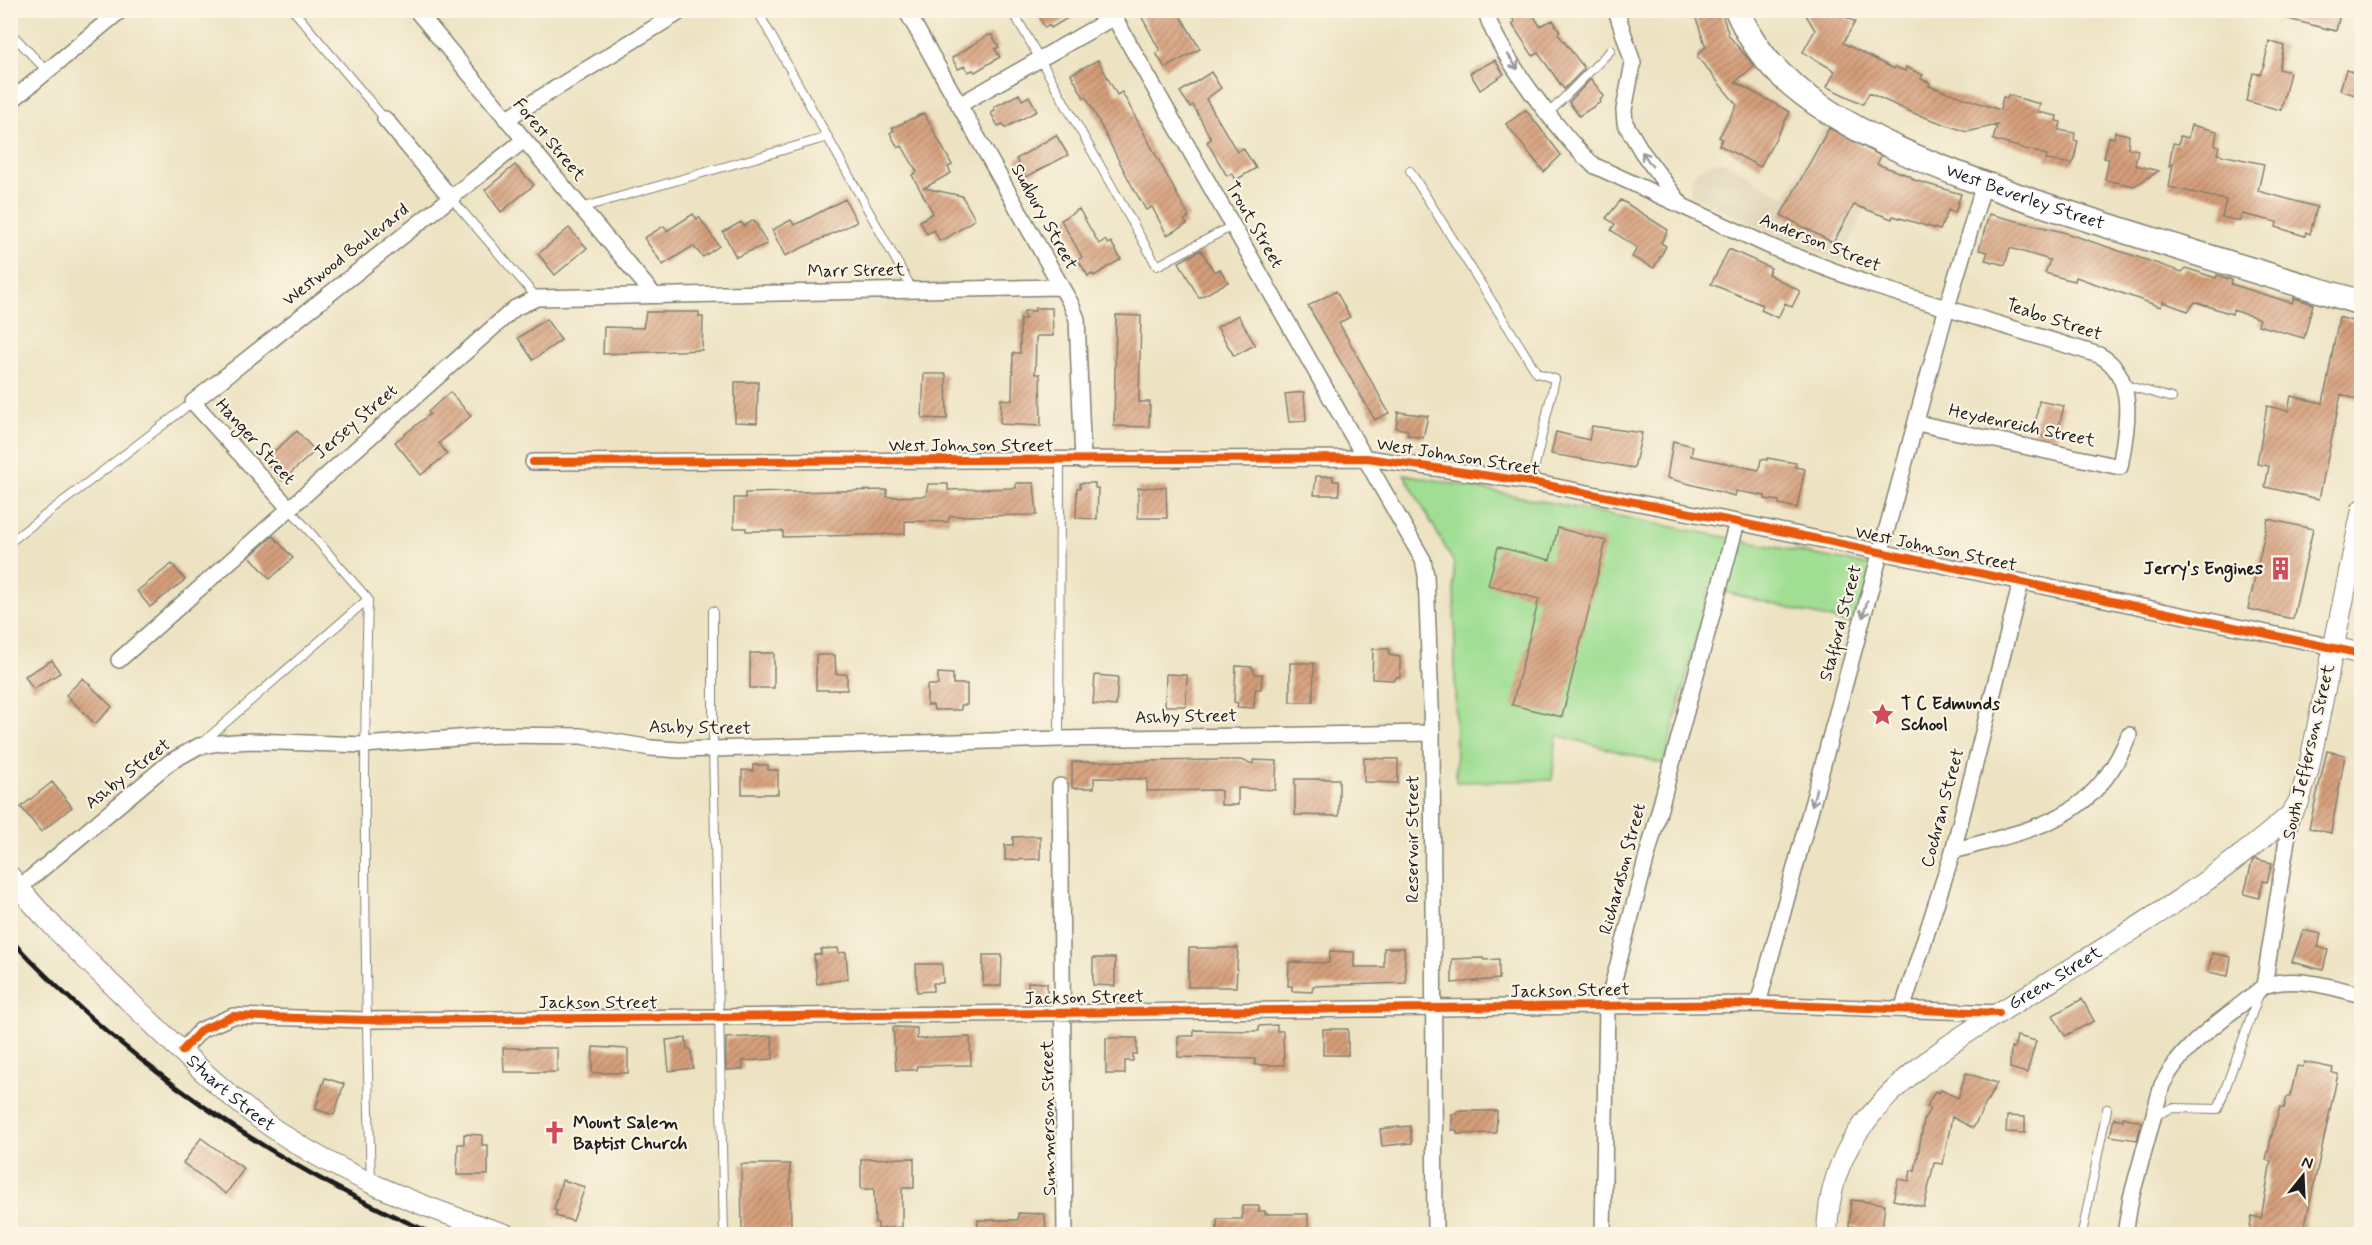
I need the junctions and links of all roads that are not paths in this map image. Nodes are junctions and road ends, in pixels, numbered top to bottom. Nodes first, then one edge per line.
1 (15, 10) edge
2 (121, 10) edge
3 (293, 10) edge
4 (416, 10) edge
5 (682, 10) edge
6 (757, 10) edge
7 (906, 10) edge
8 (1012, 10) edge
9 (1486, 10) edge
10 (1616, 10) edge
11 (1737, 10) edge
12 (1112, 14) edge
13 (10, 15) edge
14 (10, 32) edge
15 (1611, 50) dead end
16 (1040, 60) junction
17 (47, 72) junction
18 (10, 102) edge
19 (959, 105) junction
20 (1548, 114) junction
21 (506, 119) junction
22 (385, 120) joint
23 (828, 137) junction
24 (524, 140) junction
25 (1410, 171) dead end
26 (1984, 184) junction
27 (451, 198) junction
28 (1682, 206) junction
29 (581, 208) junction
30 (1232, 226) junction
31 (1060, 287) junction
32 (912, 289) junction
33 (653, 294) junction
34 (537, 298) junction
35 (2361, 303) edge
36 (1947, 307) junction
37 (2124, 385) junction
38 (2172, 398) dead end
39 (193, 402) junction
40 (1917, 423) junction
41 (1367, 458) junction
42 (1060, 460) junction
43 (1083, 460) junction
44 (533, 462) dead end
45 (2120, 467) joint
46 (1531, 482) junction
47 (289, 508) junction
48 (2361, 509) edge
49 (1737, 522) junction
50 (10, 542) edge
51 (1881, 553) junction
52 (2021, 582) junction
53 (368, 599) junction
54 (713, 611) dead end
55 (2333, 647) junction
56 (2361, 654) edge
57 (119, 660) dead end
58 (1432, 733) junction
59 (2129, 735) dead end
60 (1059, 739) junction
61 (364, 745) junction
62 (199, 746) junction
63 (713, 749) junction
64 (1060, 786) dead end
65 (2291, 814) junction
66 (1953, 851) junction
67 (15, 882) edge
68 (2264, 986) junction
69 (2361, 995) edge
70 (1758, 1004) junction
71 (1607, 1005) junction
72 (1903, 1007) junction
73 (1434, 1009) junction
74 (1999, 1013) junction
75 (1063, 1014) junction
76 (720, 1017) junction
77 (366, 1020) junction
78 (182, 1051) junction
79 (2108, 1109) dead end
80 (2152, 1117) junction
81 (371, 1184) junction
82 (505, 1234) edge
83 (724, 1234) edge
84 (1065, 1234) edge
85 (1435, 1234) edge
86 (1603, 1234) edge
87 (1827, 1234) edge
88 (2082, 1234) edge
89 (2125, 1234) edge

1 - 13 lane
2 - 17 street
3 - 22 lane
4 - 21 street, Forest Street
5 - 21 street
6 - 23 lane
7 - 19 street, Sudbury Street
8 - 16 lane
9 -> 20 street, Anderson Street
28 -> 10 street, Anderson Street
11 - 26 main road, West Beverley Street
12 - 16 street
12 - 30 street, Trout Street
14 - 17 lane
15 - 20 lane
16 - 19 street
16 - 30 lane
17 - 18 street
19 - 31 street, Sudbury Street
20 - 28 street, Anderson Street
21 - 24 street, Forest Street
22 - 27 street
23 - 29 lane
23 - 32 lane
24 - 27 street, Westwood Boulevard
24 - 29 street, Forest Street
25 - 46 lane
26 - 35 main road, West Beverley Street
26 - 36 street, Stafford Street
27 - 34 lane
27 - 39 street, Westwood Boulevard
28 - 36 street, Anderson Street
29 - 33 street, Forest Street
30 - 41 street, Trout Street
31 - 32 street, Marr Street
31 - 43 street, Sudbury Street
32 - 33 street, Marr Street
33 - 34 street, Jersey Street
34 - 47 street, Jersey Street
36 - 37 street, Teabo Street
36 - 40 street, Stafford Street
37 - 38 lane
37 - 45 street, Teabo Street
39 - 47 street, Hanger Street
39 - 50 lane
40 - 45 street, Heydenreich Street
40 - 51 street, Stafford Street
41 - 43 street, West Johnson Street
41 - 46 street, West Johnson Street
41 - 58 street, Reservoir Street
42 - 43 street, West Johnson Street
42 - 44 street, West Johnson Street
42 - 60 lane
46 - 49 street, West Johnson Street
47 - 53 lane
47 - 57 street, Jersey Street
48 - 55 street, South Jefferson Street
49 - 51 street, West Johnson Street
49 - 71 street, Richardson Street
51 - 52 street, West Johnson Street
51 -> 70 street, Stafford Street
52 - 55 street, West Johnson Street
52 - 66 street, Cochran Street
53 - 61 lane
53 - 62 lane
54 - 63 lane
55 - 56 street, West Johnson Street
55 - 65 street, South Jefferson Street
58 - 60 street, Ashby Street
58 - 73 street, Reservoir Street
59 - 66 street
60 - 63 street, Ashby Street
61 - 62 street, Ashby Street
61 - 63 street, Ashby Street
61 - 77 lane
62 - 67 street, Ashby Street
63 - 76 lane
64 - 75 street, Summerson Street
65 - 68 street, South Jefferson Street
65 - 74 street, Green Street
66 - 72 street, Cochran Street
67 - 78 street, Stuart Street
68 - 69 street
68 - 80 street
68 - 80 lane
70 - 71 street, Jackson Street
70 - 72 street, Jackson Street
71 - 73 street, Jackson Street
71 - 86 street, Richardson Street
72 - 74 street, Jackson Street
73 - 75 street, Jackson Street
73 - 85 street, Reservoir Street
74 - 87 street, Green Street
75 - 76 street, Jackson Street
75 - 84 street, Summerson Street
76 - 77 street, Jackson Street
76 - 83 lane
77 - 78 street, Jackson Street
77 - 81 lane
78 - 81 street, Stuart Street
79 - 88 lane
80 - 89 street
81 - 82 street, Stuart Street

